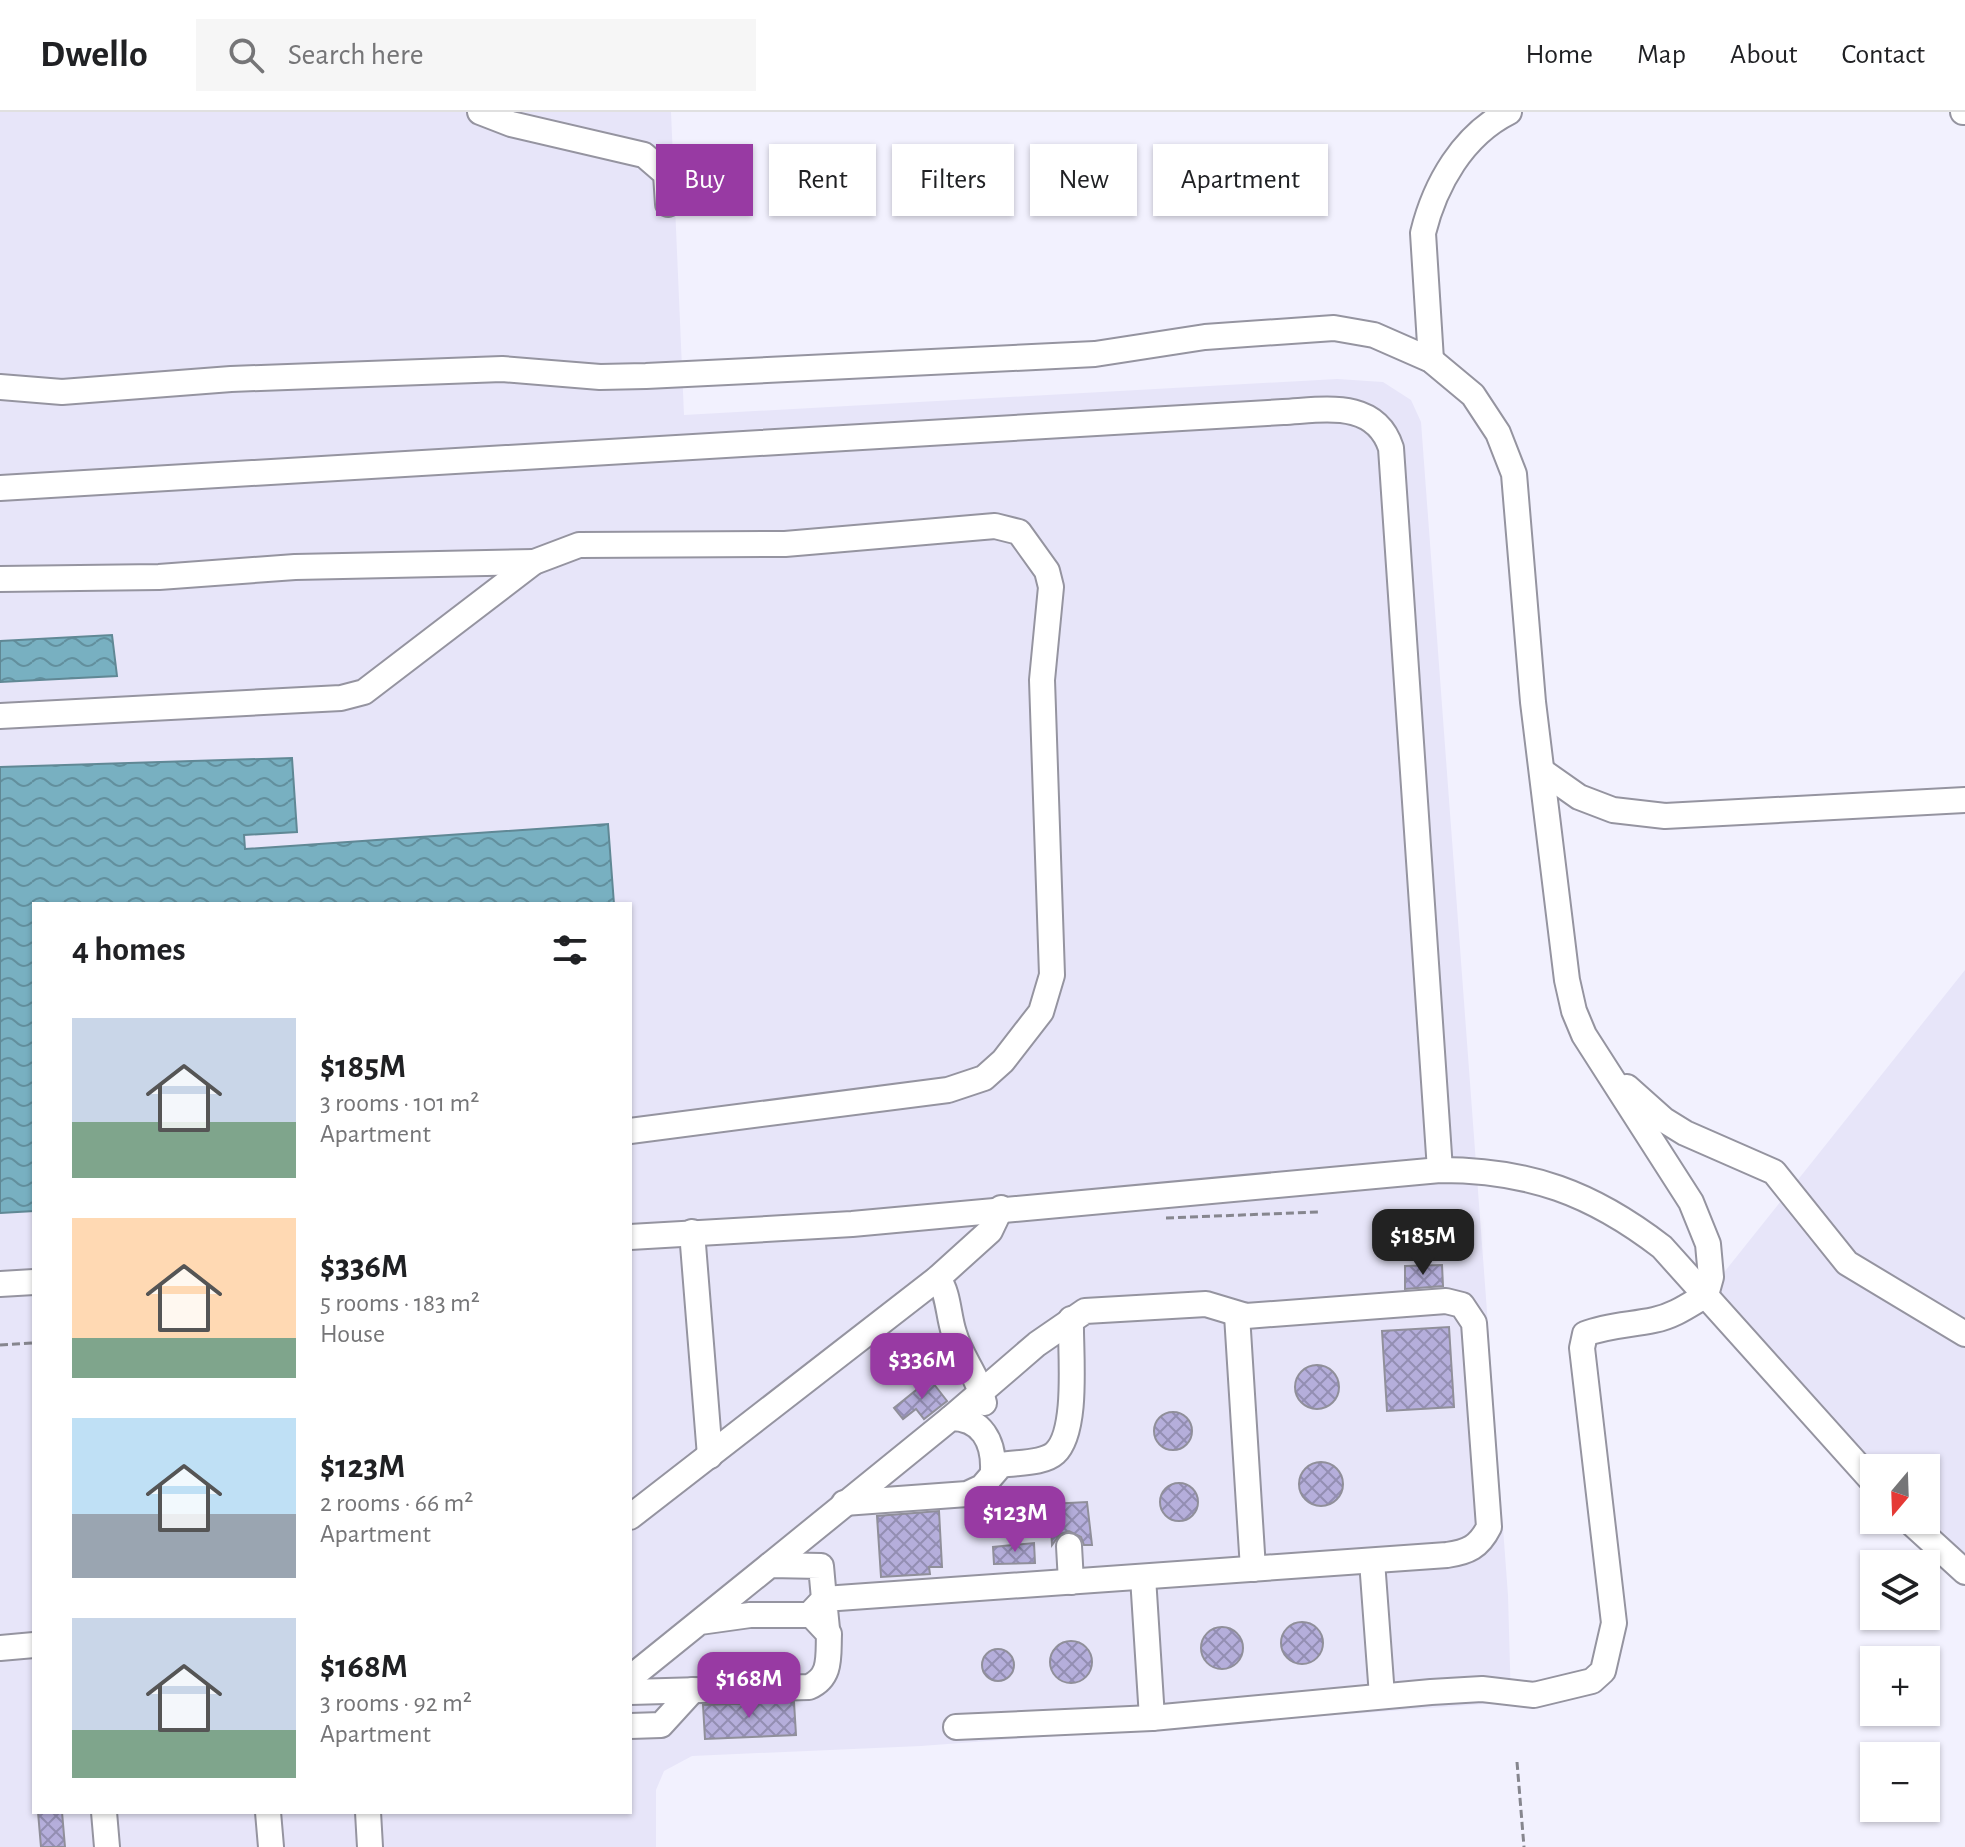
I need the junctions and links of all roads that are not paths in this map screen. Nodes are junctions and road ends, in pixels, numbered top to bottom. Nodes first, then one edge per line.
1 (480, 112) edge
2 (1509, 112) edge
3 (656, 165) edge
4 (1431, 360) junction
5 (0, 387) edge
6 (0, 488) edge
7 (534, 562) junction
8 (0, 579) edge
9 (0, 716) edge
10 (1542, 771) junction
11 (1965, 800) edge
12 (1605, 1067) junction
13 (632, 1131) edge
14 (1440, 1170) junction
15 (1001, 1208) junction
16 (692, 1232) junction
17 (632, 1237) edge
18 (938, 1278) junction
19 (32, 1282) edge
20 (0, 1284) edge
21 (1706, 1295) junction
22 (1237, 1315) junction
23 (1071, 1319) junction
24 (1965, 1334) edge
25 (1034, 1347) junction
26 (1070, 1360) junction
27 (981, 1392) junction
28 (951, 1418) junction
29 (990, 1441) junction
30 (710, 1456) junction
31 (1860, 1467) edge
32 (993, 1470) junction
33 (844, 1503) junction
34 (632, 1515) edge
35 (1923, 1534) edge
36 (1069, 1546) dead end
37 (1372, 1561) junction
38 (770, 1565) junction
39 (1253, 1569) junction
40 (1965, 1572) edge
41 (1143, 1577) junction
42 (1071, 1582) junction
43 (745, 1584) junction
44 (820, 1614) junction
45 (750, 1615) junction
46 (700, 1622) junction
47 (32, 1645) edge
48 (0, 1648) edge
49 (632, 1676) edge
50 (693, 1690) junction
51 (632, 1692) edge
52 (1382, 1696) junction
53 (1152, 1718) junction
54 (632, 1726) edge
55 (956, 1727) dead end
56 (104, 1814) edge
57 (268, 1814) edge
58 (368, 1814) edge
59 (107, 1847) edge
60 (271, 1847) edge
61 (370, 1847) edge

1 - 3 lane
2 - 4 lane
4 - 5 lane
4 - 10 lane
6 - 14 lane
7 - 8 lane
7 - 9 lane
7 - 13 lane
10 - 11 lane
10 - 12 lane
12 - 21 lane
12 - 24 lane
14 - 15 lane
14 - 21 lane
15 - 16 lane
15 - 18 lane
16 - 17 lane
16 - 30 lane
18 - 27 lane
18 - 30 lane
19 - 20 lane
21 - 31 lane
21 - 52 lane
22 - 23 lane
22 - 37 lane
22 - 39 lane
23 - 25 lane
23 - 26 lane
25 - 26 lane
25 - 27 lane
26 - 32 lane
27 - 28 lane
27 - 29 lane
28 - 29 lane
28 - 33 lane
29 - 32 lane
30 - 34 lane
32 - 33 lane
33 - 38 lane
35 - 40 lane
36 - 42 lane
37 - 39 lane
37 - 52 lane
38 - 43 lane
38 - 44 lane
39 - 41 lane
41 - 42 lane
41 - 53 lane
42 - 44 lane
43 - 45 lane
43 - 46 lane
44 - 45 lane
44 - 50 lane
45 - 46 lane
46 - 49 lane
47 - 48 lane
50 - 51 lane
50 - 54 lane
52 - 53 lane
53 - 55 lane
56 - 59 lane
57 - 60 lane
58 - 61 lane

